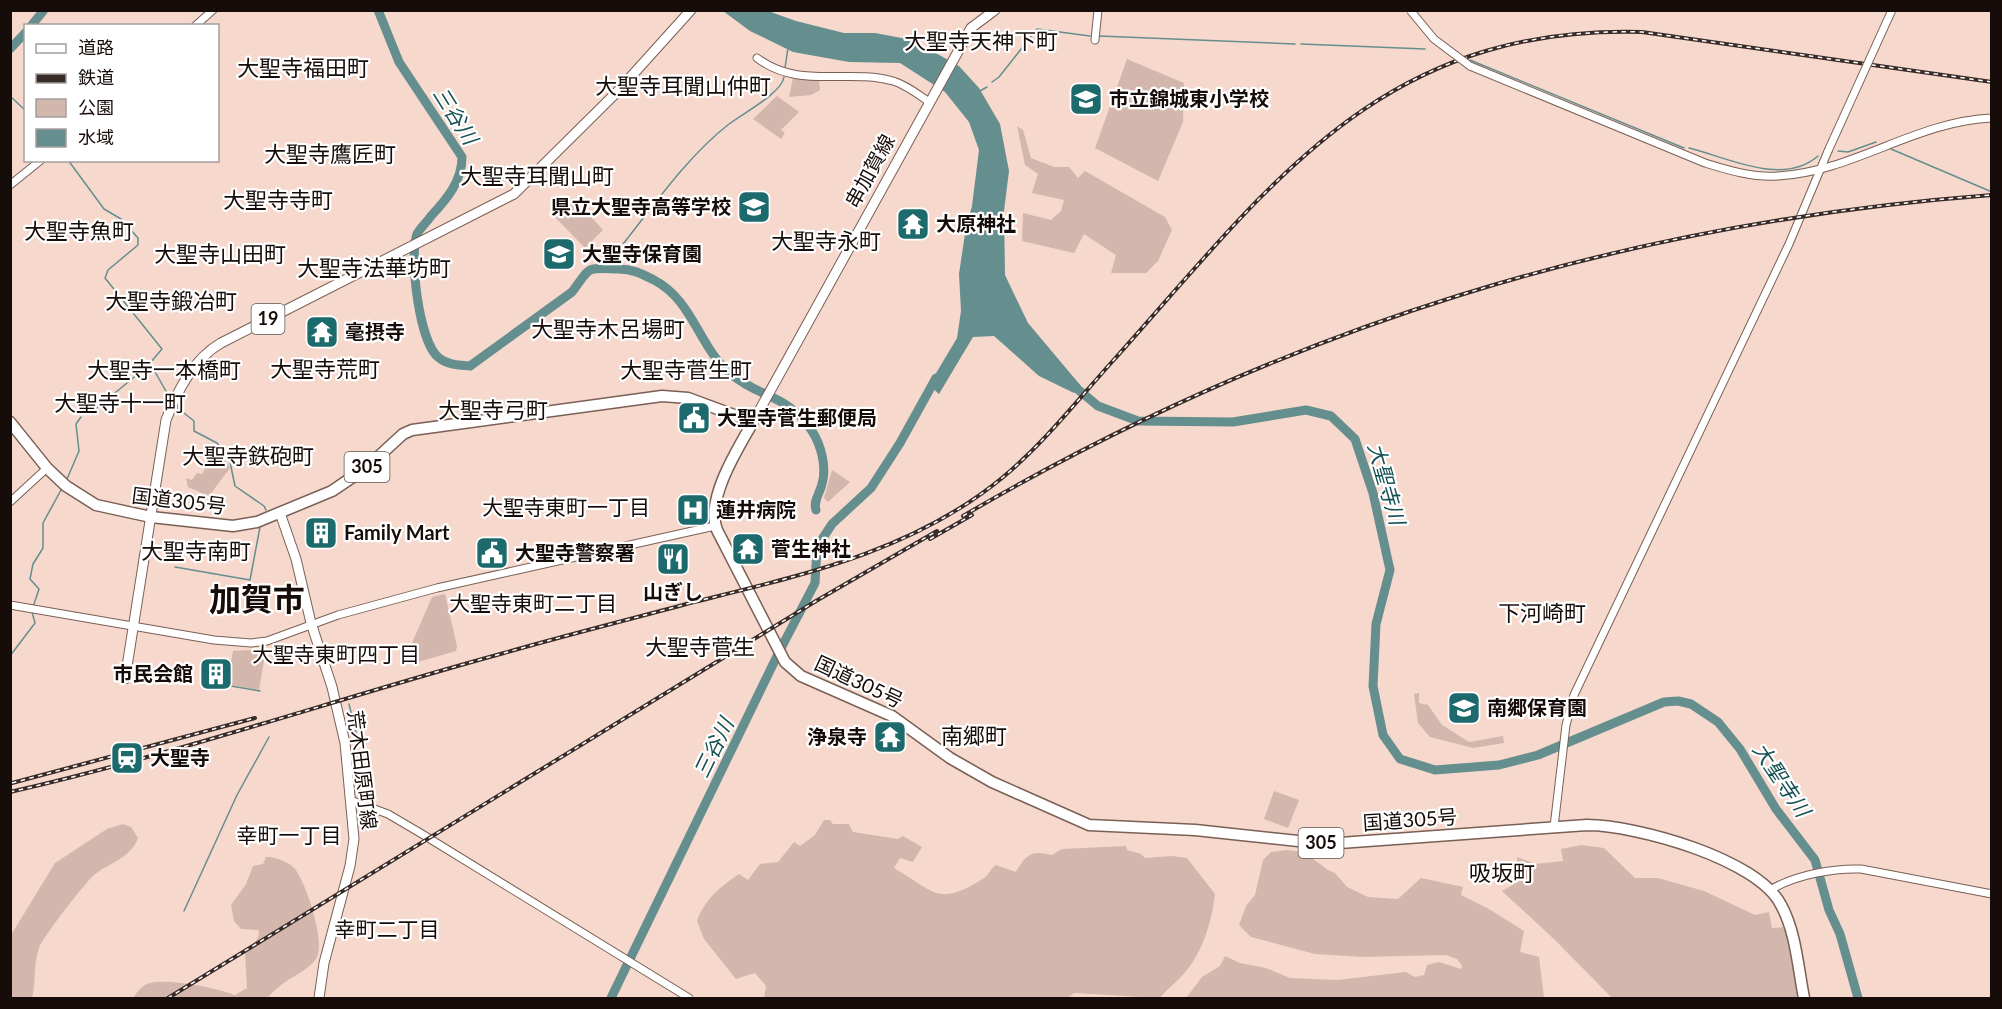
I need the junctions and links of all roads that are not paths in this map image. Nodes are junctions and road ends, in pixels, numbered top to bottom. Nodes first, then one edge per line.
1 (213, 10) edge
2 (691, 10) edge
3 (995, 10) edge
4 (1098, 10) edge
5 (1410, 10) edge
6 (1892, 10) edge
7 (197, 24) edge
8 (1095, 40) dead end
9 (757, 58) dead end
10 (930, 101) junction
11 (1992, 118) edge
12 (39, 162) edge
13 (1820, 169) junction
14 (10, 185) edge
15 (10, 422) edge
16 (753, 422) junction
17 (47, 468) junction
18 (10, 502) edge
19 (280, 513) junction
20 (151, 517) junction
21 (715, 526) junction
22 (10, 605) edge
23 (310, 623) junction
24 (134, 627) junction
25 (125, 679) dead end
26 (350, 800) junction
27 (1554, 827) junction
28 (1772, 889) junction
29 (1992, 894) edge
30 (319, 999) edge
31 (689, 999) edge
32 (1804, 999) edge

1 - 7 street
2 - 20 main road, 19
3 - 10 main road, 串加賀線
4 - 8 street
5 - 13 street, bridge
6 - 13 street, bridge
9 - 10 street
10 - 16 main road, 串加賀線
11 - 13 street
12 - 14 street
13 - 27 street
15 - 17 highway, 国道305号 / 305
16 - 19 highway, 国道305号 / 305
16 - 21 highway
17 - 18 street
17 - 20 highway, 国道305号 / 305
19 - 20 highway, 国道305号 / 305
19 - 23 main road, 荒木田原町線
20 - 24 main road
21 - 23 street
21 - 27 highway, 国道305号 / 305
22 - 24 street
23 - 24 street
23 - 26 main road, 荒木田原町線
24 - 25 main road
26 - 30 main road, 荒木田原町線
26 - 31 street
27 - 28 highway, 国道305号 / 305
28 - 29 street
28 - 32 highway, 国道305号 / 305

